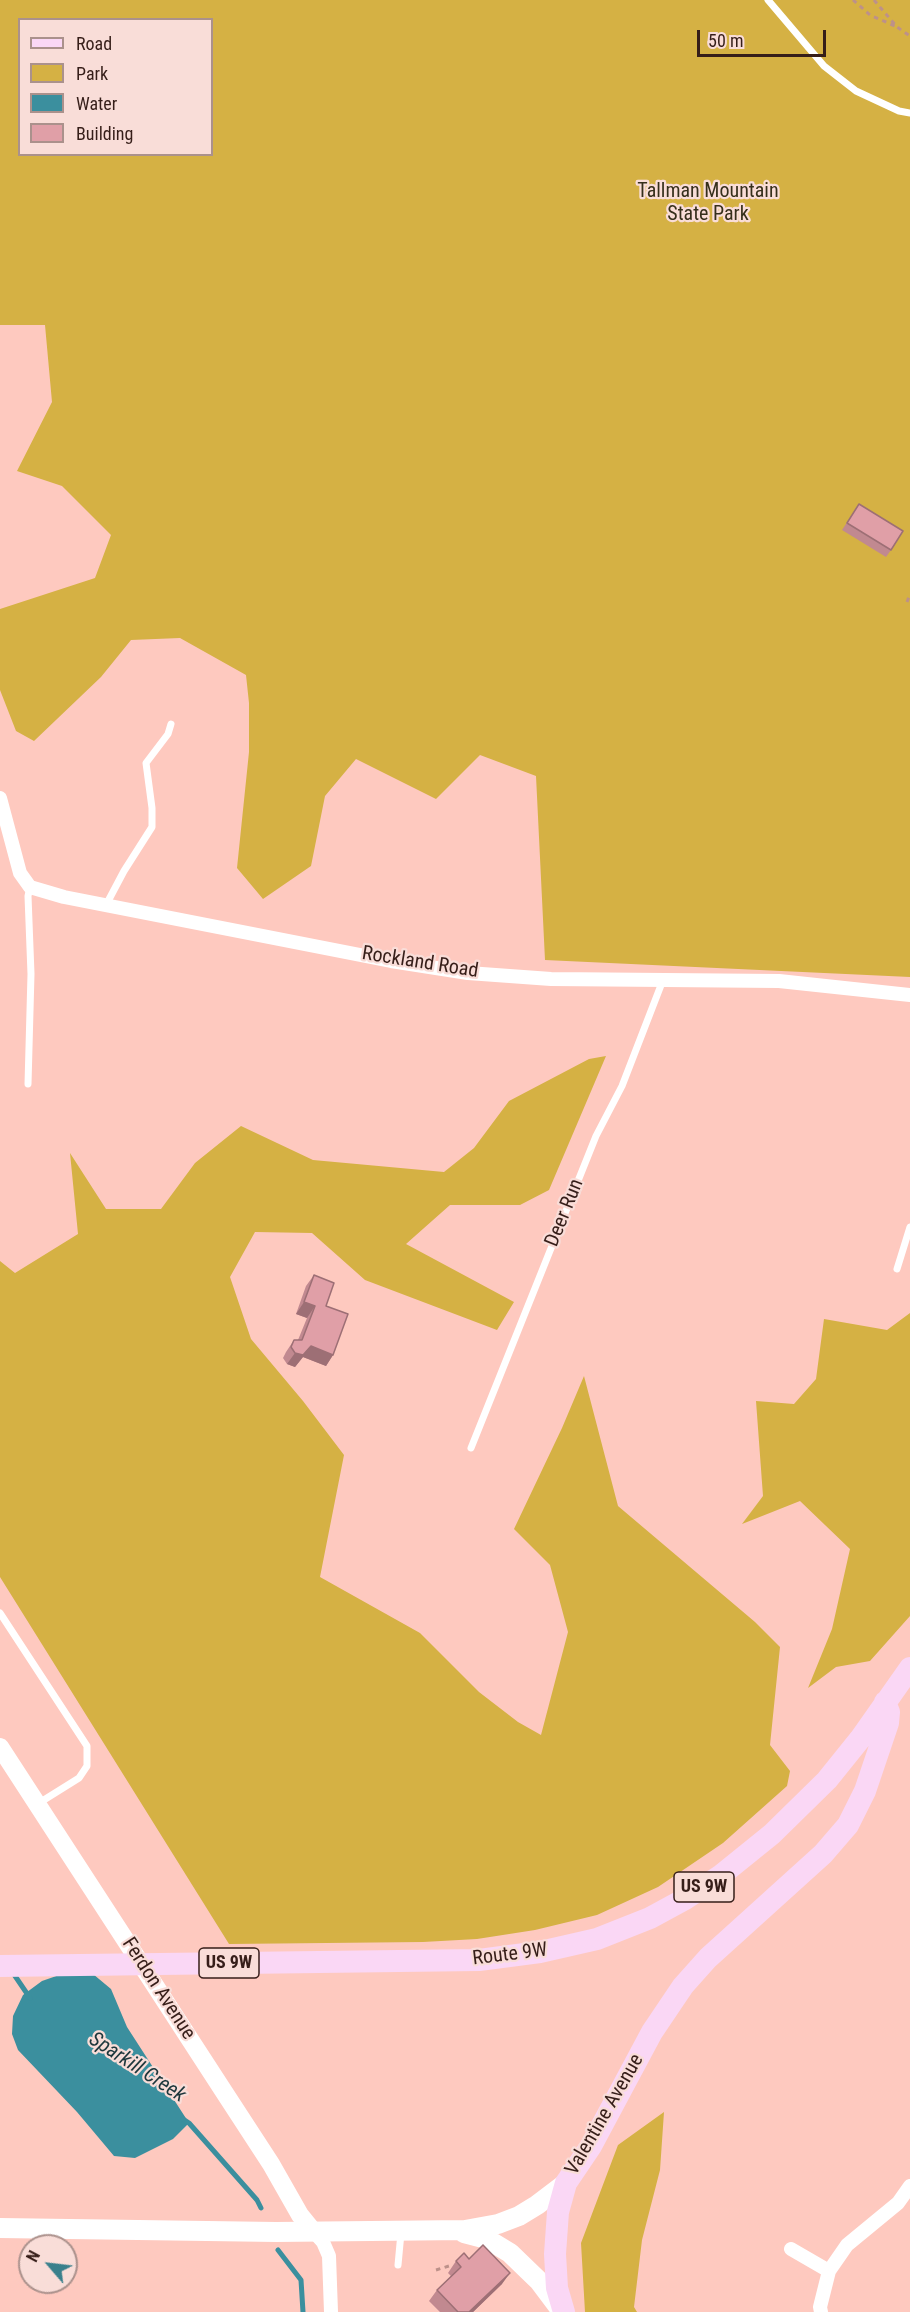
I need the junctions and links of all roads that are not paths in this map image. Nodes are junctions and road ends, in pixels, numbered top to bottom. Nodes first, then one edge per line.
1 (768, 0) edge
2 (910, 113) edge
3 (171, 724) dead end
4 (0, 798) edge
5 (30, 887) junction
6 (106, 905) junction
7 (663, 980) junction
8 (910, 995) edge
9 (28, 1084) dead end
10 (910, 1227) edge
11 (897, 1269) dead end
12 (471, 1448) dead end
13 (0, 1613) edge
14 (910, 1668) edge
15 (885, 1702) junction
16 (0, 1747) edge
17 (37, 1804) junction
18 (0, 1966) edge
19 (566, 2183) junction
20 (910, 2186) edge
21 (0, 2228) edge
22 (401, 2230) junction
23 (446, 2230) junction
24 (313, 2231) junction
25 (792, 2249) dead end
26 (398, 2265) dead end
27 (829, 2271) junction
28 (331, 2312) edge
29 (563, 2312) edge
30 (821, 2312) edge

1 - 2 lane
3 - 6 lane
4 - 5 street
5 - 6 street, Rockland Road
5 - 9 lane
6 - 7 street, Rockland Road
7 - 8 street, Rockland Road
7 - 12 lane, Deer Run
10 - 11 lane
13 - 17 lane
14 - 15 main road, Route 9W / US 9W
15 - 18 main road, Route 9W / US 9W
15 - 19 main road, Valentine Avenue
16 - 17 street, Ferdon Avenue
17 - 24 street, Ferdon Avenue
19 - 23 main road, Valentine Avenue
19 - 29 main road
20 - 27 street
21 - 24 main road, Valentine Avenue
22 - 23 main road, Valentine Avenue
22 - 24 main road, Valentine Avenue
22 - 26 lane
23 - 29 main road
24 - 28 street
25 - 27 street
27 - 30 street

